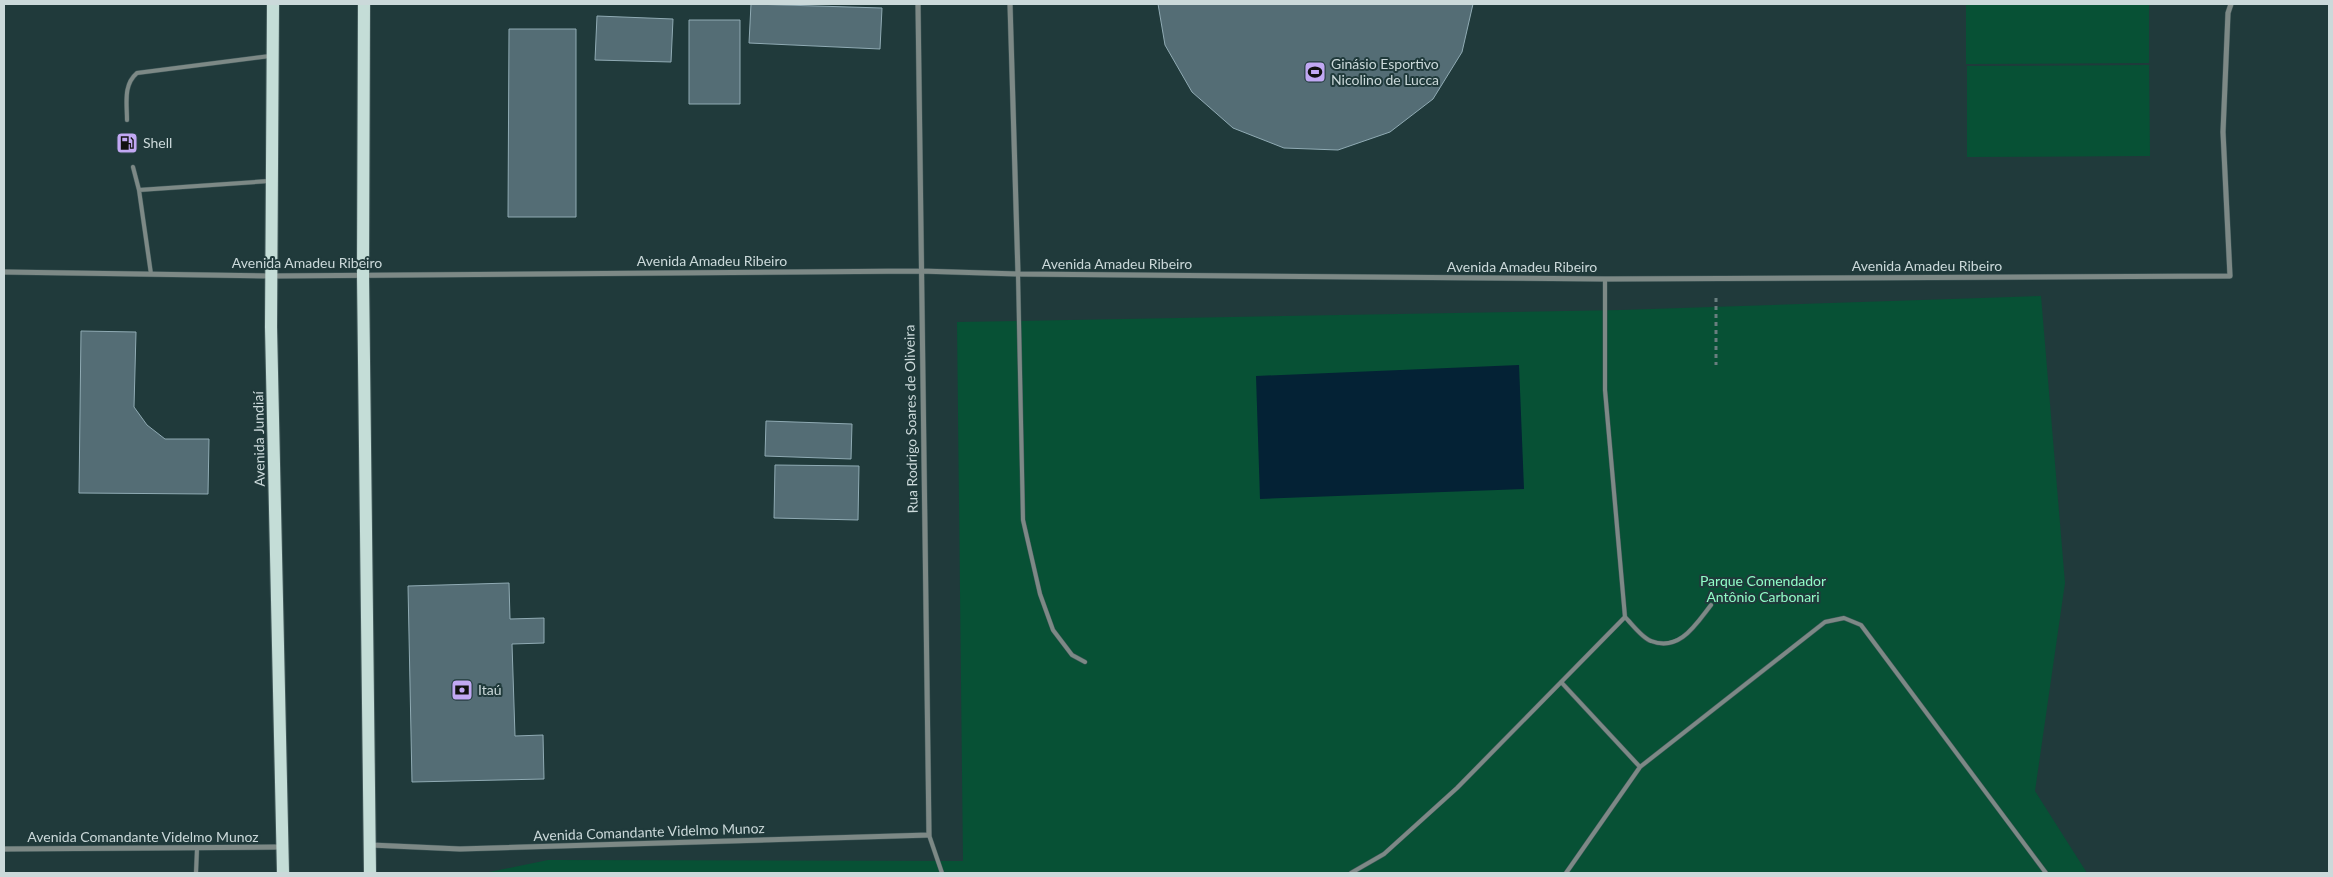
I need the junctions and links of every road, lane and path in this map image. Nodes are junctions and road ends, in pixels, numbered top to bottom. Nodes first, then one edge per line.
1 (273, 4) edge
2 (364, 4) edge
3 (918, 4) edge
4 (1010, 4) edge
5 (2231, 4) edge
6 (272, 56) junction
7 (127, 120) dead end
8 (133, 167) dead end
9 (272, 181) junction
10 (139, 190) junction
11 (920, 271) junction
12 (4, 272) edge
13 (151, 274) junction
14 (1018, 274) junction
15 (363, 275) junction
16 (271, 276) junction
17 (1605, 279) junction
18 (1715, 279) junction
19 (1716, 365) dead end
20 (1711, 605) dead end
21 (1625, 617) junction
22 (1085, 662) dead end
23 (1561, 682) junction
24 (1640, 767) junction
25 (929, 835) junction
26 (371, 845) junction
27 (283, 847) junction
28 (4, 849) edge
29 (197, 849) junction
30 (196, 873) edge
31 (282, 873) edge
32 (370, 873) edge
33 (942, 873) edge
34 (1351, 873) edge
35 (1566, 873) edge
36 (2046, 873) edge

1 - 6 main road, Avenida Jundiaí
2 - 15 main road
3 - 11 street, Rua Rodrigo Soares de Oliveira
4 - 14 street
5 - 18 street, Avenida Amadeu Ribeiro
6 - 7 lane
6 - 9 main road, Avenida Jundiaí
8 - 10 lane
9 - 10 lane
9 - 16 main road, Avenida Jundiaí
10 - 13 lane
11 - 14 street, Avenida Amadeu Ribeiro
11 - 15 street, Avenida Amadeu Ribeiro
11 - 25 street, Rua Rodrigo Soares de Oliveira
12 - 13 street, Avenida Amadeu Ribeiro
13 - 16 street, Avenida Amadeu Ribeiro
14 - 17 street, Avenida Amadeu Ribeiro
14 - 22 lane
15 - 16 street, Avenida Amadeu Ribeiro
15 - 26 main road
16 - 27 main road, Avenida Jundiaí
17 - 18 street, Avenida Amadeu Ribeiro
17 - 21 lane
18 - 19 path
20 - 21 lane
21 - 23 lane
23 - 24 lane
23 - 34 lane
24 - 35 lane
24 - 36 lane
25 - 26 street, Avenida Comandante Videlmo Munoz
25 - 33 lane
26 - 32 main road
27 - 29 street, Avenida Comandante Videlmo Munoz
27 - 31 main road, Avenida Jundiaí
28 - 29 street, Avenida Comandante Videlmo Munoz
29 - 30 lane

